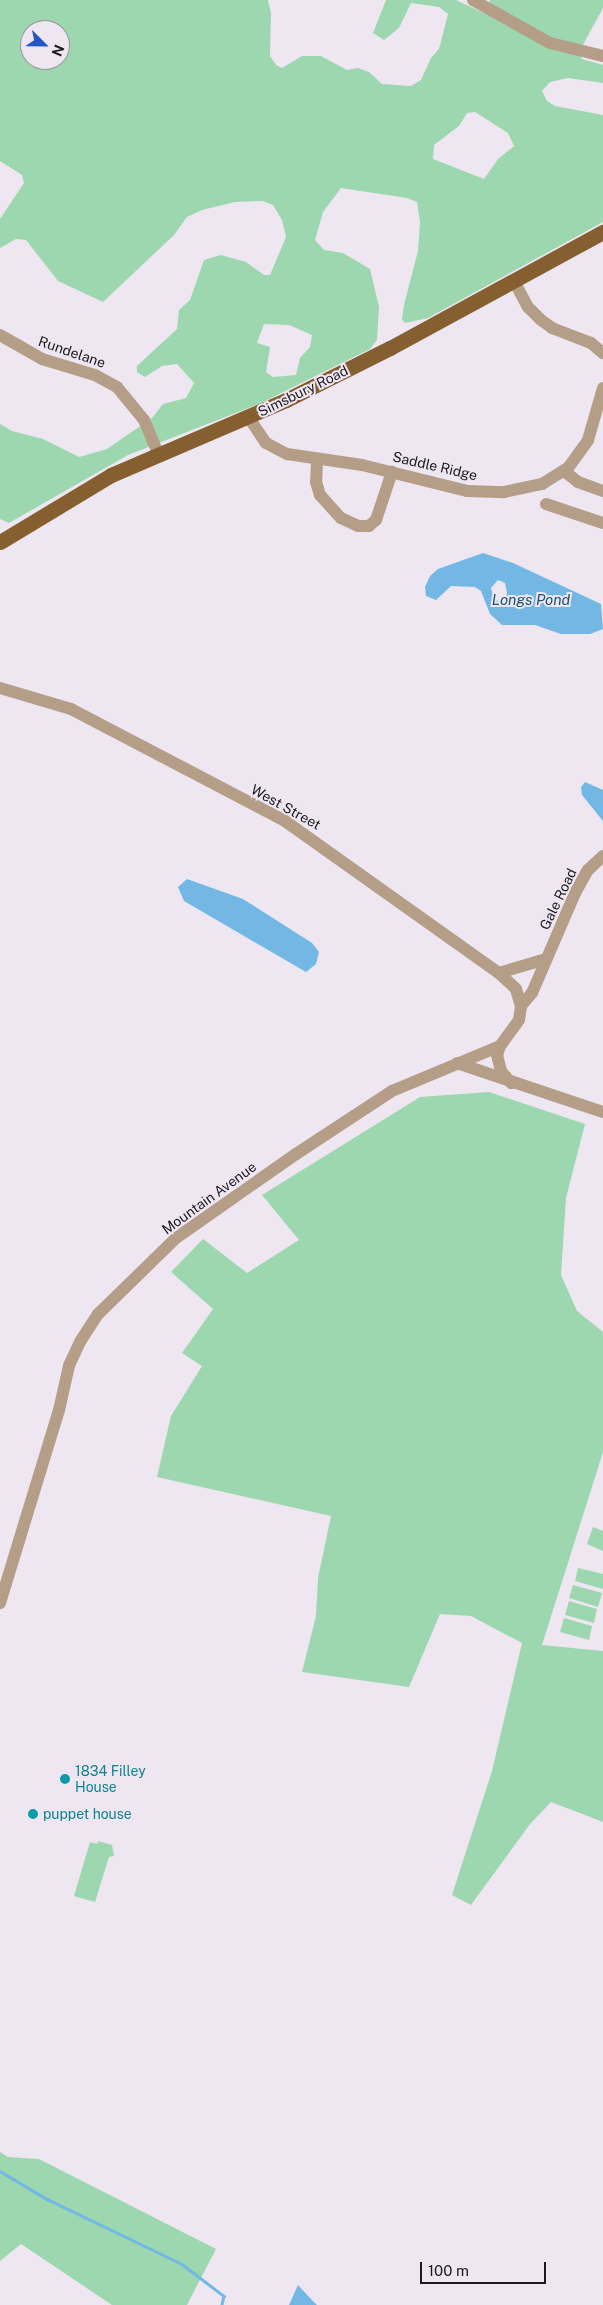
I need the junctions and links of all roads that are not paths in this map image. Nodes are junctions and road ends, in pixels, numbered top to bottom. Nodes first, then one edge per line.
1 (474, 0) edge
2 (603, 56) edge
3 (603, 232) edge
4 (514, 281) junction
5 (0, 335) edge
6 (603, 353) edge
7 (603, 388) edge
8 (249, 418) junction
9 (159, 455) junction
10 (317, 459) junction
11 (564, 471) junction
12 (392, 472) junction
13 (603, 492) edge
14 (546, 504) dead end
15 (603, 523) edge
16 (0, 542) edge
17 (0, 688) edge
18 (603, 856) edge
19 (546, 959) junction
20 (499, 973) junction
21 (521, 1006) junction
22 (500, 1046) junction
23 (457, 1063) junction
24 (511, 1083) junction
25 (603, 1112) edge
26 (0, 1603) edge

1 - 2 street
3 - 4 main road, Simsbury Road
4 - 6 street
4 - 8 main road, Simsbury Road
5 - 9 street, Rundelane
7 - 11 street, Saddle Ridge
8 - 9 main road, Simsbury Road
8 - 10 street, Saddle Ridge
9 - 16 main road, Simsbury Road
10 - 12 street, Saddle Ridge
10 - 12 street
11 - 12 street, Saddle Ridge
11 - 13 street
14 - 15 street
17 - 20 street, West Street
18 - 19 street, Gale Road
19 - 20 street
19 - 21 street, Gale Road
20 - 21 street, West Street
21 - 22 street
22 - 23 street, Mountain Avenue
22 - 24 street
23 - 24 street
23 - 26 street, Mountain Avenue
24 - 25 street

